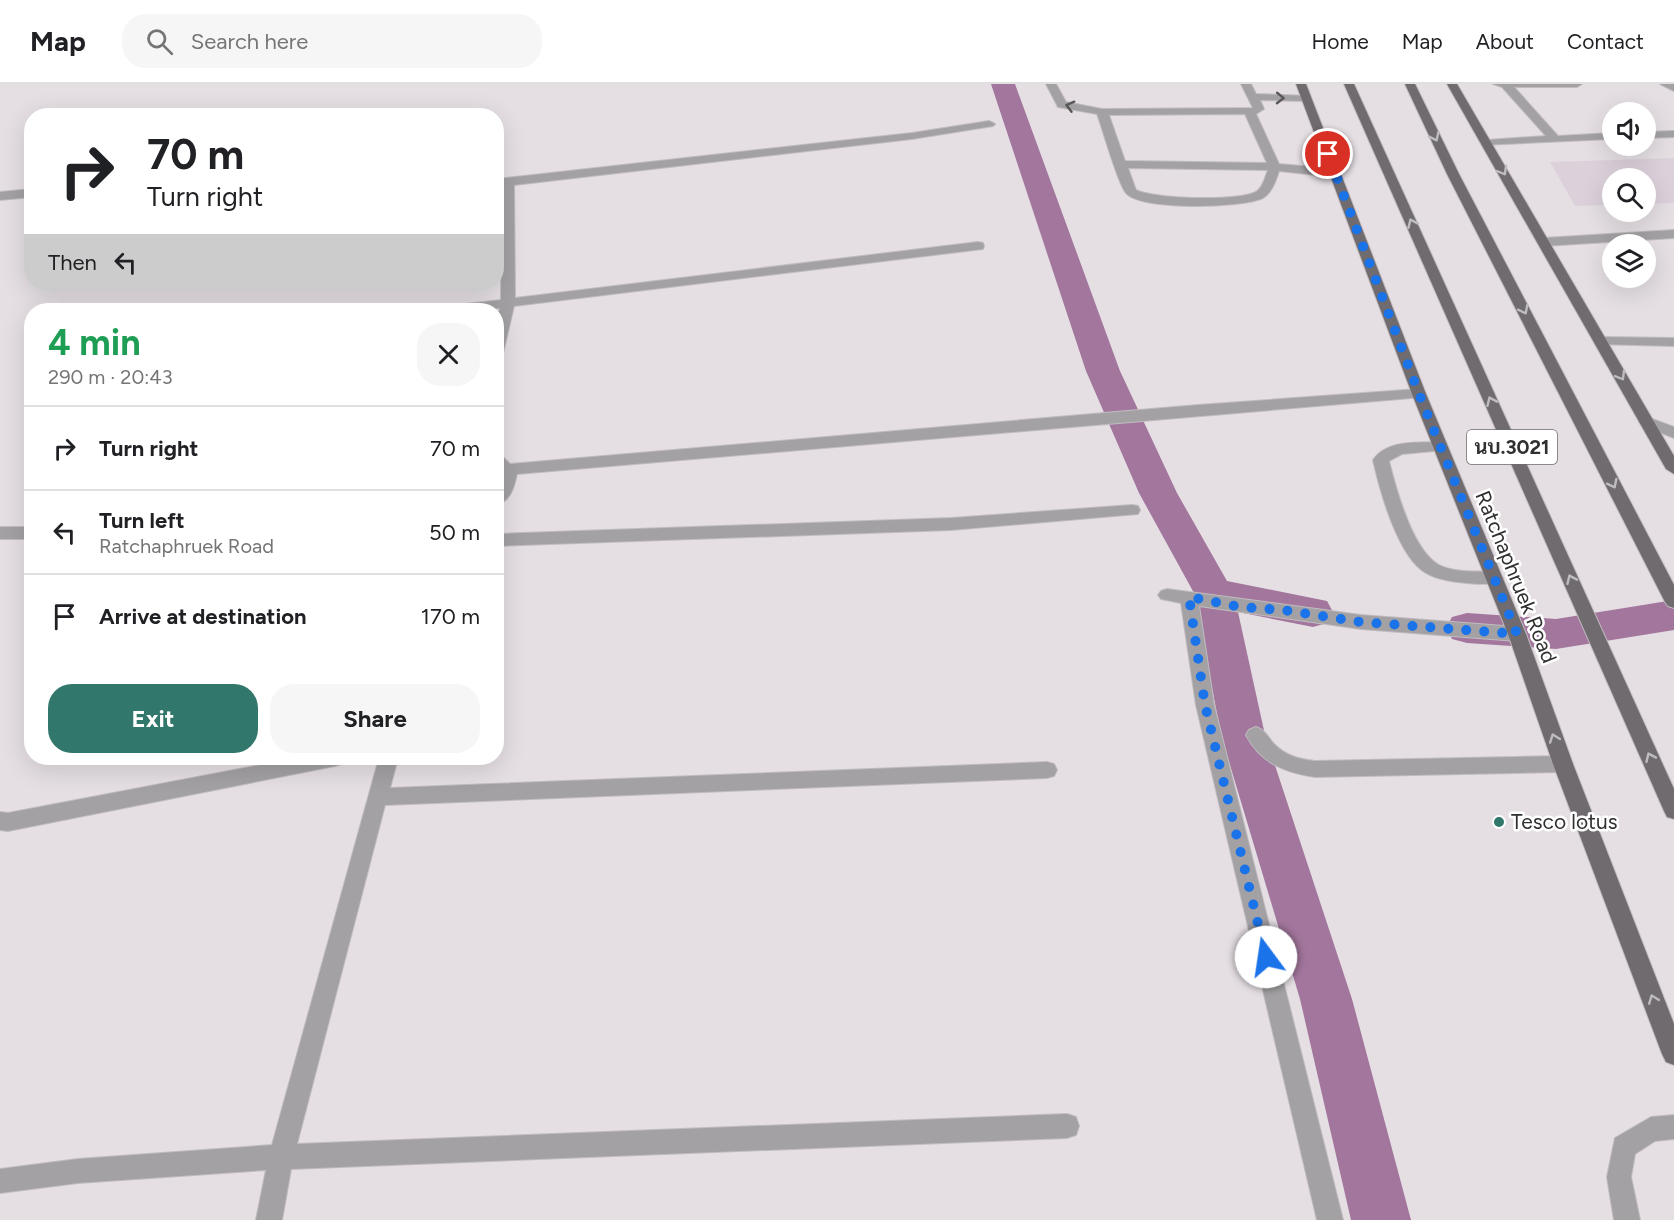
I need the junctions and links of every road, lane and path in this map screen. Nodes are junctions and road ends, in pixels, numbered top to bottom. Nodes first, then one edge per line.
1 (1051, 84) edge
2 (1246, 84) edge
3 (1349, 84) edge
4 (1410, 84) edge
5 (1452, 84) edge
6 (1577, 84) edge
7 (1665, 84) edge
8 (1503, 85) edge
9 (1674, 88) edge
10 (1303, 91) edge
11 (1254, 97) junction
12 (1102, 112) junction
13 (1249, 112) junction
14 (989, 124) dead end
15 (1674, 134) edge
16 (1656, 135) edge
17 (1602, 137) edge
18 (1555, 139) junction
19 (1487, 143) junction
20 (1122, 164) junction
21 (1275, 167) junction
22 (1335, 173) junction
23 (504, 183) edge
24 (24, 194) edge
25 (0, 196) edge
26 (504, 223) edge
27 (1674, 234) edge
28 (1544, 242) junction
29 (978, 246) dead end
30 (504, 303) edge
31 (508, 303) junction
32 (504, 320) edge
33 (1601, 341) junction
34 (1674, 342) edge
35 (1419, 394) junction
36 (1647, 422) junction
37 (1674, 433) edge
38 (1440, 447) junction
39 (504, 467) edge
40 (510, 469) junction
41 (1674, 469) edge
42 (504, 492) edge
43 (1132, 510) dead end
44 (0, 533) edge
45 (24, 533) edge
46 (504, 540) edge
47 (1494, 578) junction
48 (1167, 596) dead end
49 (1195, 598) junction
50 (1674, 602) edge
51 (1517, 634) junction
52 (1256, 735) dead end
53 (1563, 764) junction
54 (299, 765) edge
55 (386, 765) edge
56 (1047, 770) dead end
57 (376, 797) junction
58 (1674, 811) edge
59 (0, 821) edge
60 (1674, 1054) edge
61 (1066, 1126) dead end
62 (1674, 1127) edge
63 (281, 1157) junction
64 (0, 1181) edge
65 (269, 1220) edge
66 (1330, 1220) edge
67 (1627, 1220) edge

12 -> 1 street
2 - 11 street
58 -> 3 main road, นบ.3021
4 -> 50 main road, นบ.3021
5 - 19 main road
6 - 8 street
7 - 9 street
8 - 18 street
11 -> 10 street
10 - 22 main road, Ratchaphruek Road / นบ.3021
11 - 13 street
12 - 13 street
12 - 20 street
13 - 21 street
14 - 23 street
15 - 16 street
17 - 18 street
18 - 19 street
19 -> 28 main road
20 - 21 street
20 - 21 street
21 - 22 street
22 - 35 main road, Ratchaphruek Road / นบ.3021
24 - 25 street
26 - 31 street
27 - 28 street
28 - 33 main road
29 - 31 street
30 - 31 street
31 - 32 street
33 - 34 street
33 -> 36 main road
35 - 38 main road, Ratchaphruek Road / นบ.3021
35 - 40 street
36 - 37 street
36 - 41 main road
38 - 47 main road, Ratchaphruek Road / นบ.3021
38 - 47 street
39 - 40 street
40 - 42 street
43 - 46 street
44 - 45 street
47 - 51 main road, Ratchaphruek Road / นบ.3021
48 - 49 street
49 - 51 street
49 - 66 street
53 -> 51 main road, Ratchaphruek Road / นบ.3021
52 - 53 street
60 -> 53 main road, Ratchaphruek Road / นบ.3021
54 - 59 street
55 - 57 street
56 - 57 street
57 - 63 street
61 - 63 street
62 - 67 street
63 - 64 street
63 - 65 street

